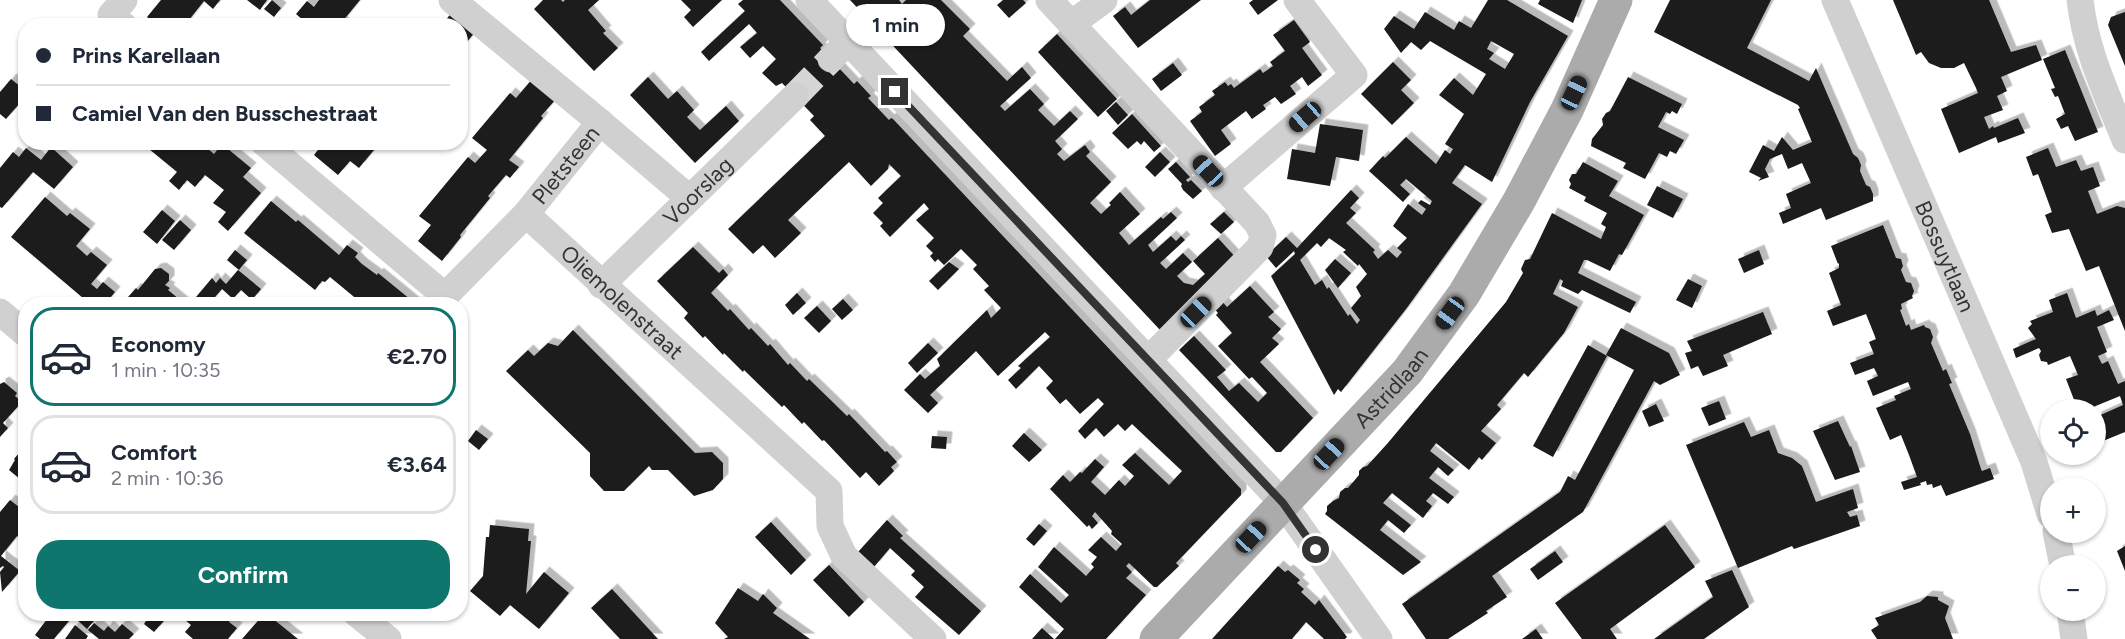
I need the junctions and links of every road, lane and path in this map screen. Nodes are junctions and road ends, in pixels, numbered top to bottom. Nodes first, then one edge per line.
1 (124, 0) edge
2 (452, 0) edge
3 (809, 0) edge
4 (1049, 0) edge
5 (1104, 0) edge
6 (1296, 0) edge
7 (1616, 0) edge
8 (1835, 0) edge
9 (2080, 0) edge
10 (115, 18) edge
11 (1071, 24) junction
12 (795, 96) tunnel mouth
13 (600, 122) junction
14 (2125, 140) edge
15 (278, 150) edge
16 (1223, 188) junction
17 (689, 198) junction
18 (526, 214) junction
19 (601, 285) junction
20 (0, 312) edge
21 (18, 327) edge
22 (1148, 360) junction
23 (2040, 482) edge
24 (1283, 503) junction
25 (366, 621) edge
26 (2072, 621) edge
27 (388, 639) edge
28 (933, 639) edge
29 (1156, 639) edge
30 (1379, 639) edge
31 (2074, 639) edge

1 - 10 street
2 - 13 street
3 - 22 street
4 - 11 street
5 - 11 street
6 - 16 street
7 - 24 main road, Astridlaan
8 - 23 street, Bossuytlaan
9 - 14 street
11 - 16 street
12 - 17 street, Voorslag
13 - 17 street, Pletsteen
13 - 18 street, Pletsteen
15 - 18 street
16 - 22 street
17 - 19 street, Voorslag
18 - 19 street, Oliemolenstraat
19 - 28 street, Oliemolenstraat
20 - 21 street
22 - 24 street
24 - 29 main road, Astridlaan
24 - 30 street
25 - 27 street
26 - 31 street

